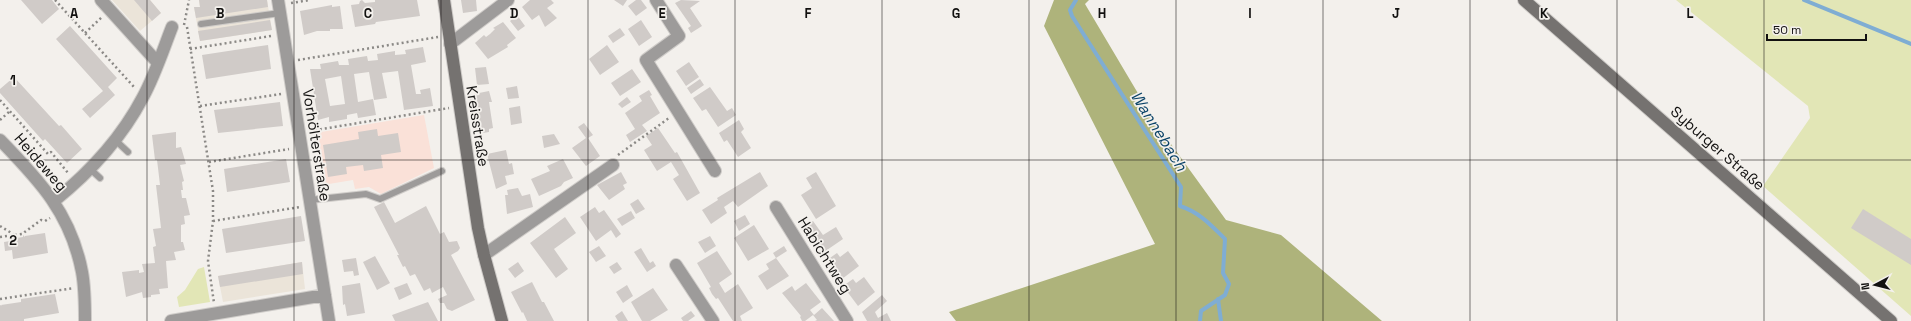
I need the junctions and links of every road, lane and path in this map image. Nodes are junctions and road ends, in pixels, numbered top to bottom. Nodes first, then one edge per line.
1 (55, 0) edge
2 (101, 0) edge
3 (189, 0) edge
4 (310, 0) edge
5 (444, 0) edge
6 (508, 0) edge
7 (656, 0) edge
8 (1524, 0) edge
9 (279, 6) edge
10 (110, 10) junction
11 (201, 24) dead end
12 (183, 27) junction
13 (85, 33) junction
14 (284, 34) junction
15 (449, 40) junction
16 (190, 49) junction
17 (288, 62) junction
18 (158, 63) junction
19 (293, 92) junction
20 (143, 97) junction
21 (0, 100) edge
22 (200, 106) junction
23 (459, 106) junction
24 (10, 111) junction
25 (679, 111) junction
26 (0, 120) edge
27 (299, 133) junction
28 (114, 139) junction
29 (0, 140) edge
30 (302, 147) junction
31 (128, 152) dead end
32 (209, 162) junction
33 (613, 165) joint
34 (89, 168) junction
35 (442, 171) dead end
36 (715, 171) dead end
37 (100, 178) dead end
38 (76, 182) junction
39 (54, 201) junction
40 (310, 202) junction
41 (776, 207) dead end
42 (61, 212) junction
43 (213, 221) junction
44 (0, 226) edge
45 (14, 235) junction
46 (0, 237) edge
47 (484, 256) junction
48 (676, 265) dead end
49 (84, 287) junction
50 (325, 295) junction
51 (0, 299) edge
52 (215, 314) junction
53 (85, 321) edge
54 (171, 321) edge
55 (329, 321) edge
56 (502, 321) edge
57 (713, 321) edge
58 (846, 321) edge
59 (1891, 321) edge

1 - 13 path
2 - 10 street
3 - 12 path
4 - 9 path
5 - 15 street, Kreisstraße
6 - 15 street
7 - 25 street
8 - 59 street, Syburger Straße
9 - 11 lane
9 - 14 street, Vorhölterstraße
10 - 13 path
10 - 18 street
12 - 16 path
12 - 18 street
13 - 20 path
14 - 16 path
14 - 17 street, Vorhölterstraße
15 - 17 path
15 - 23 street, Kreisstraße
16 - 22 path
17 - 19 street, Vorhölterstraße
18 - 20 street
19 - 22 path
19 - 27 street, Vorhölterstraße
20 - 28 street
21 - 24 path
22 - 32 path
23 - 27 path
23 - 47 street, Kreisstraße
24 - 26 path
24 - 38 path
25 - 33 path
25 - 36 street
27 - 30 street, Vorhölterstraße
28 - 31 lane
28 - 34 street
29 - 39 street, Heideweg
30 - 32 path
30 - 40 street, Vorhölterstraße
32 - 43 path
33 - 47 street
34 - 37 lane
34 - 38 street
35 - 40 lane
38 - 39 street
39 - 42 street, Heideweg
40 - 43 path
40 - 50 street, Vorhölterstraße
41 - 58 street, Habichtweg
42 - 45 path
42 - 49 street, Heideweg
43 - 52 path
44 - 45 path
45 - 46 path
47 - 56 street, Kreisstraße
48 - 57 street
49 - 51 path
49 - 53 street, Heideweg
50 - 52 street
50 - 55 street, Vorhölterstraße
52 - 54 street

